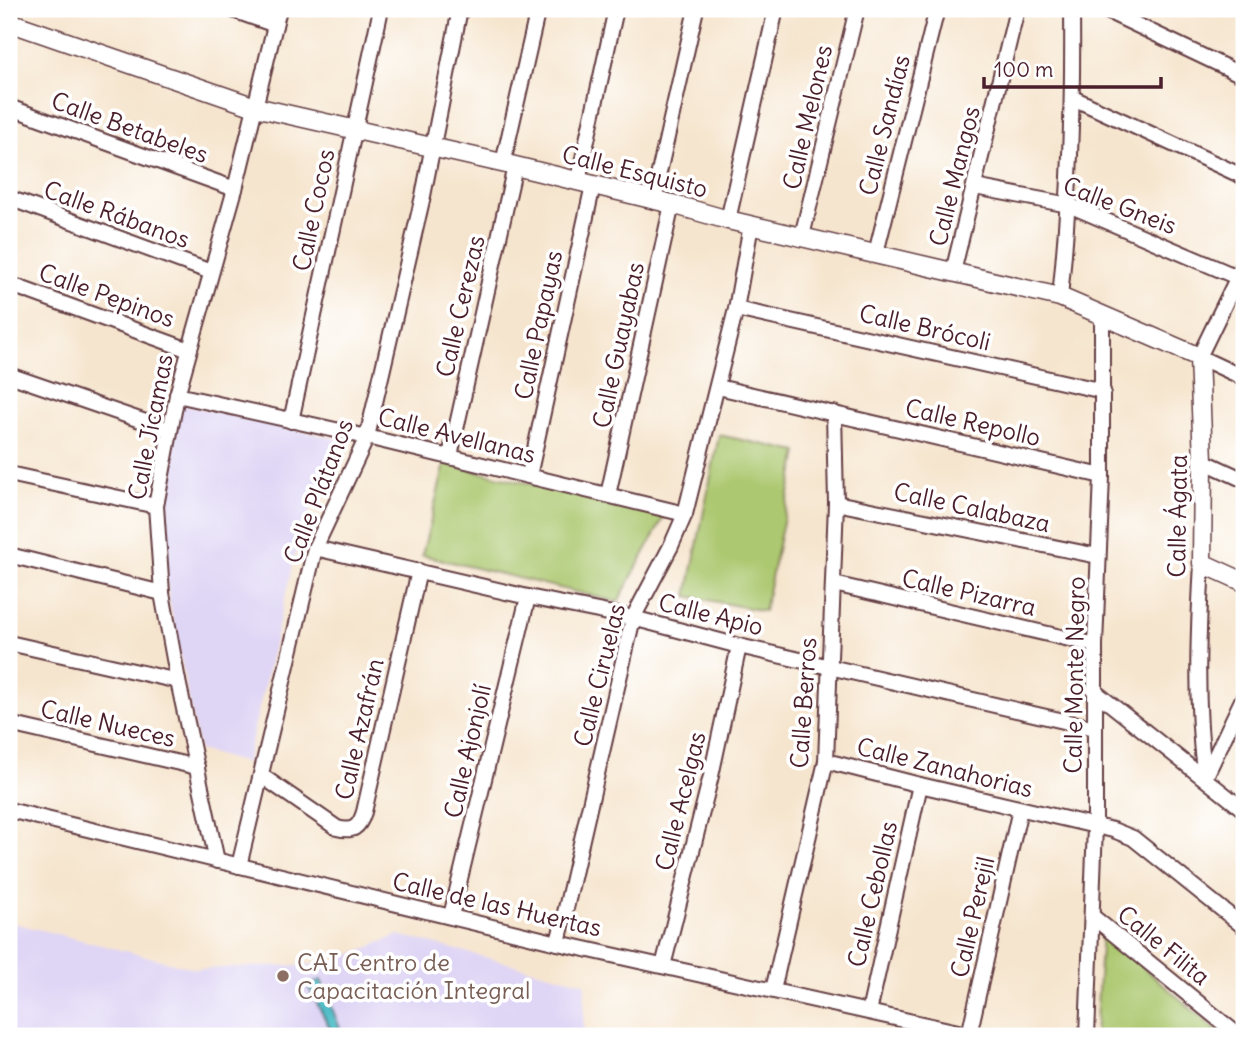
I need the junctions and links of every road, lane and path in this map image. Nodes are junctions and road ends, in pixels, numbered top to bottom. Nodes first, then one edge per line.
1 (230, 9) edge
2 (279, 9) edge
3 (382, 9) edge
4 (460, 9) edge
5 (538, 9) edge
6 (616, 9) edge
7 (696, 9) edge
8 (776, 9) edge
9 (857, 9) edge
10 (937, 9) edge
11 (1017, 9) edge
12 (1072, 9) edge
13 (1103, 9) edge
14 (9, 22) edge
15 (275, 25) junction
16 (1244, 76) edge
17 (1073, 98) junction
18 (9, 107) edge
19 (255, 107) junction
20 (354, 130) junction
21 (432, 147) junction
22 (509, 164) junction
23 (1244, 177) edge
24 (585, 183) junction
25 (975, 187) junction
26 (235, 189) junction
27 (9, 198) edge
28 (653, 199) junction
29 (672, 204) junction
30 (1069, 205) junction
31 (728, 220) junction
32 (751, 225) junction
33 (802, 236) junction
34 (876, 253) junction
35 (211, 272) junction
36 (953, 272) junction
37 (1242, 274) edge
38 (9, 284) edge
39 (1060, 297) junction
40 (736, 309) junction
41 (1102, 315) junction
42 (189, 350) junction
43 (1199, 356) junction
44 (9, 375) edge
45 (1244, 378) edge
46 (718, 387) junction
47 (1104, 391) junction
48 (177, 394) junction
49 (834, 413) junction
50 (291, 421) junction
51 (169, 430) junction
52 (367, 437) junction
53 (450, 456) junction
54 (1203, 461) junction
55 (9, 474) edge
56 (528, 476) junction
57 (1102, 476) junction
58 (1244, 480) edge
59 (608, 495) junction
60 (836, 503) junction
61 (156, 506) junction
62 (685, 514) junction
63 (315, 548) junction
64 (9, 555) edge
65 (1098, 556) junction
66 (1202, 563) junction
67 (419, 571) junction
68 (1244, 582) edge
69 (834, 584) junction
70 (162, 593) junction
71 (528, 597) junction
72 (633, 618) junction
73 (9, 643) edge
74 (1095, 645) junction
75 (739, 646) junction
76 (829, 666) junction
77 (178, 681) junction
78 (1094, 691) junction
79 (1244, 695) edge
80 (9, 724) edge
81 (1094, 729) junction
82 (826, 761) junction
83 (197, 767) junction
84 (262, 776) junction
85 (1205, 778) junction
86 (920, 785) junction
87 (1020, 808) junction
88 (9, 810) edge
89 (1244, 810) edge
90 (1095, 826) junction
91 (217, 861) junction
92 (239, 866) junction
93 (451, 916) junction
94 (1093, 916) junction
95 (1244, 927) edge
96 (558, 943) junction
97 (663, 966) junction
98 (773, 990) junction
99 (869, 1012) junction
100 (973, 1035) edge
101 (1087, 1036) edge
102 (1239, 1036) edge

1 - 15 street
2 - 15 street, Calle Jícamas
3 - 20 street, Calle Cocos
4 - 21 street, Calle Plátanos
5 - 22 street, Calle Cerezas
6 - 24 street, Calle Papayas
7 - 28 street
8 - 31 street
9 - 33 street, Calle Melones
10 - 34 street, Calle Sandías
11 - 25 street, Calle Mangos
12 - 17 street
13 - 16 street
14 - 19 street, Calle Esquisto
15 - 19 street, Calle Jícamas
17 - 23 street
17 - 30 street
18 - 26 street, Calle Betabeles
19 - 20 street, Calle Esquisto
19 - 26 street, Calle Jícamas
20 - 21 street, Calle Esquisto
20 - 50 street, Calle Cocos
21 - 22 street, Calle Esquisto
21 - 52 street, Calle Plátanos
22 - 24 street, Calle Esquisto
22 - 53 street, Calle Cerezas
24 - 28 street, Calle Esquisto
24 - 56 street, Calle Papayas
25 - 30 street, Calle Gneis
25 - 36 street, Calle Mangos
26 - 35 street, Calle Jícamas
27 - 35 street, Calle Rábanos
28 - 29 street, Calle Esquisto
29 - 31 street, Calle Esquisto
29 - 59 street, Calle Guayabas
30 - 37 street, Calle Gneis
30 - 39 street
31 - 32 street, Calle Esquisto
32 - 33 street, Calle Esquisto
32 - 40 street, Calle Ciruelas
33 - 34 street, Calle Esquisto
34 - 36 street, Calle Esquisto
35 - 42 street, Calle Jícamas
36 - 39 street, Calle Esquisto
37 - 43 street, Calle Ágata
38 - 42 street, Calle Pepinos
39 - 41 street, Calle Esquisto
40 - 46 street, Calle Ciruelas
40 - 47 street, Calle Brócoli
41 - 43 street, Calle Esquisto
41 - 47 street, Calle Monte Negro
42 - 48 street, Calle Jícamas
43 - 45 street, Calle Esquisto
43 - 54 street, Calle Ágata
44 - 51 street
46 - 49 street
46 - 62 street, Calle Ciruelas
47 - 57 street, Calle Monte Negro
48 - 50 street, Calle Avellanas
48 - 51 street, Calle Jícamas
49 - 57 street, Calle Repollo
49 - 60 street, Calle Berros
50 - 52 street, Calle Avellanas
51 - 61 street, Calle Jícamas
52 - 53 street, Calle Avellanas
52 - 63 street, Calle Plátanos
53 - 56 street, Calle Avellanas
54 - 58 street
54 - 66 street, Calle Ágata
55 - 61 street
56 - 59 street, Calle Avellanas
57 - 65 street, Calle Monte Negro
59 - 62 street, Calle Avellanas
60 - 65 street, Calle Calabaza
60 - 69 street, Calle Berros
61 - 70 street, Calle Jícamas
62 - 72 street, Calle Ciruelas
63 - 67 street, Calle Apio
63 - 84 street, Calle Plátanos
64 - 70 street
65 - 74 street, Calle Monte Negro
66 - 68 street
66 - 85 street, Calle Ágata
67 - 71 street, Calle Apio
67 - 84 street, Calle Azafrán
69 - 74 street, Calle Pizarra
69 - 76 street, Calle Berros
70 - 77 street, Calle Jícamas
71 - 72 street, Calle Apio
71 - 93 street, Calle Ajonjolí
72 - 75 street, Calle Apio
72 - 96 street, Calle Ciruelas
73 - 77 street
74 - 78 street, Calle Monte Negro
75 - 76 street, Calle Apio
75 - 97 street, Calle Acelgas
76 - 81 street, Calle Apio
76 - 82 street, Calle Berros
77 - 83 street, Calle Jícamas
78 - 81 street, Calle Monte Negro
78 - 85 street
79 - 85 street
80 - 83 street, Calle Nueces
81 - 90 street, Calle Monte Negro
82 - 86 street, Calle Zanahorias
82 - 98 street, Calle Berros
83 - 91 street, Calle Jícamas
84 - 92 street, Calle Plátanos
85 - 89 street
86 - 87 street, Calle Zanahorias
86 - 99 street, Calle Cebollas
87 - 90 street, Calle Zanahorias
87 - 100 street, Calle Perejil
88 - 91 street, Calle de las Huertas
90 - 94 street, Calle Monte Negro
90 - 95 street, Calle Zanahorias
91 - 92 street, Calle de las Huertas
92 - 93 street, Calle de las Huertas
93 - 96 street, Calle de las Huertas
94 - 101 street, Calle Monte Negro
94 - 102 street, Calle Filita
96 - 97 street, Calle de las Huertas
97 - 98 street, Calle de las Huertas
98 - 99 street, Calle de las Huertas
99 - 100 street, Calle de las Huertas

